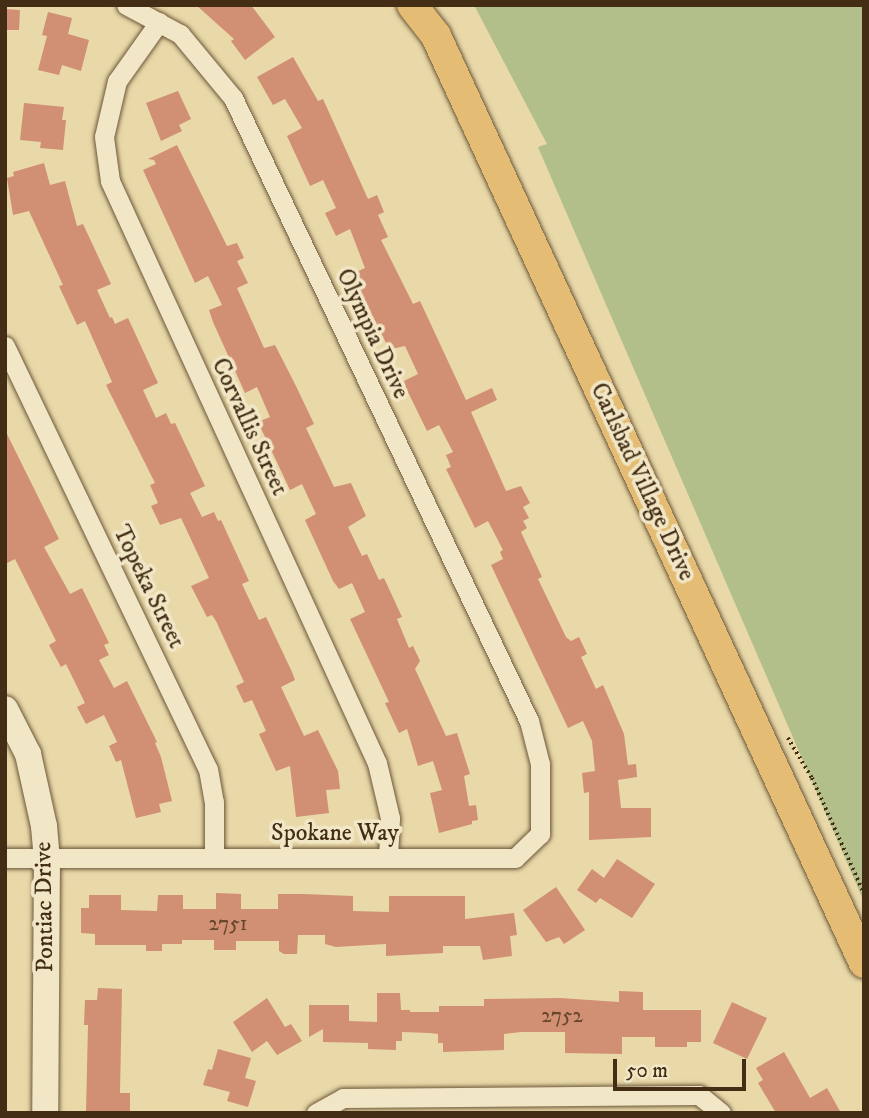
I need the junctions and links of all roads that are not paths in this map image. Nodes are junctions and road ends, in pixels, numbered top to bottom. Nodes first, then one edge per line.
1 (126, 5) edge
2 (412, 5) edge
3 (159, 22) junction
4 (5, 346) edge
5 (5, 709) edge
6 (529, 721) joint
7 (5, 858) edge
8 (47, 858) junction
9 (214, 858) junction
10 (388, 858) junction
11 (864, 963) edge
12 (521, 1105) edge
13 (45, 1113) edge
14 (316, 1113) edge
15 (721, 1113) edge

1 - 3 street, Olympia Drive
2 - 11 main road, Carlsbad Village Drive
3 - 6 street, Olympia Drive
3 - 10 street, Corvallis Street
4 - 9 street, Topeka Street
5 - 8 main road, Pontiac Drive
6 - 10 street, Spokane Way
7 - 8 street, Spokane Way
8 - 9 street, Spokane Way
8 - 13 main road, Pontiac Drive
9 - 10 street, Spokane Way
12 - 14 street
12 - 15 street

